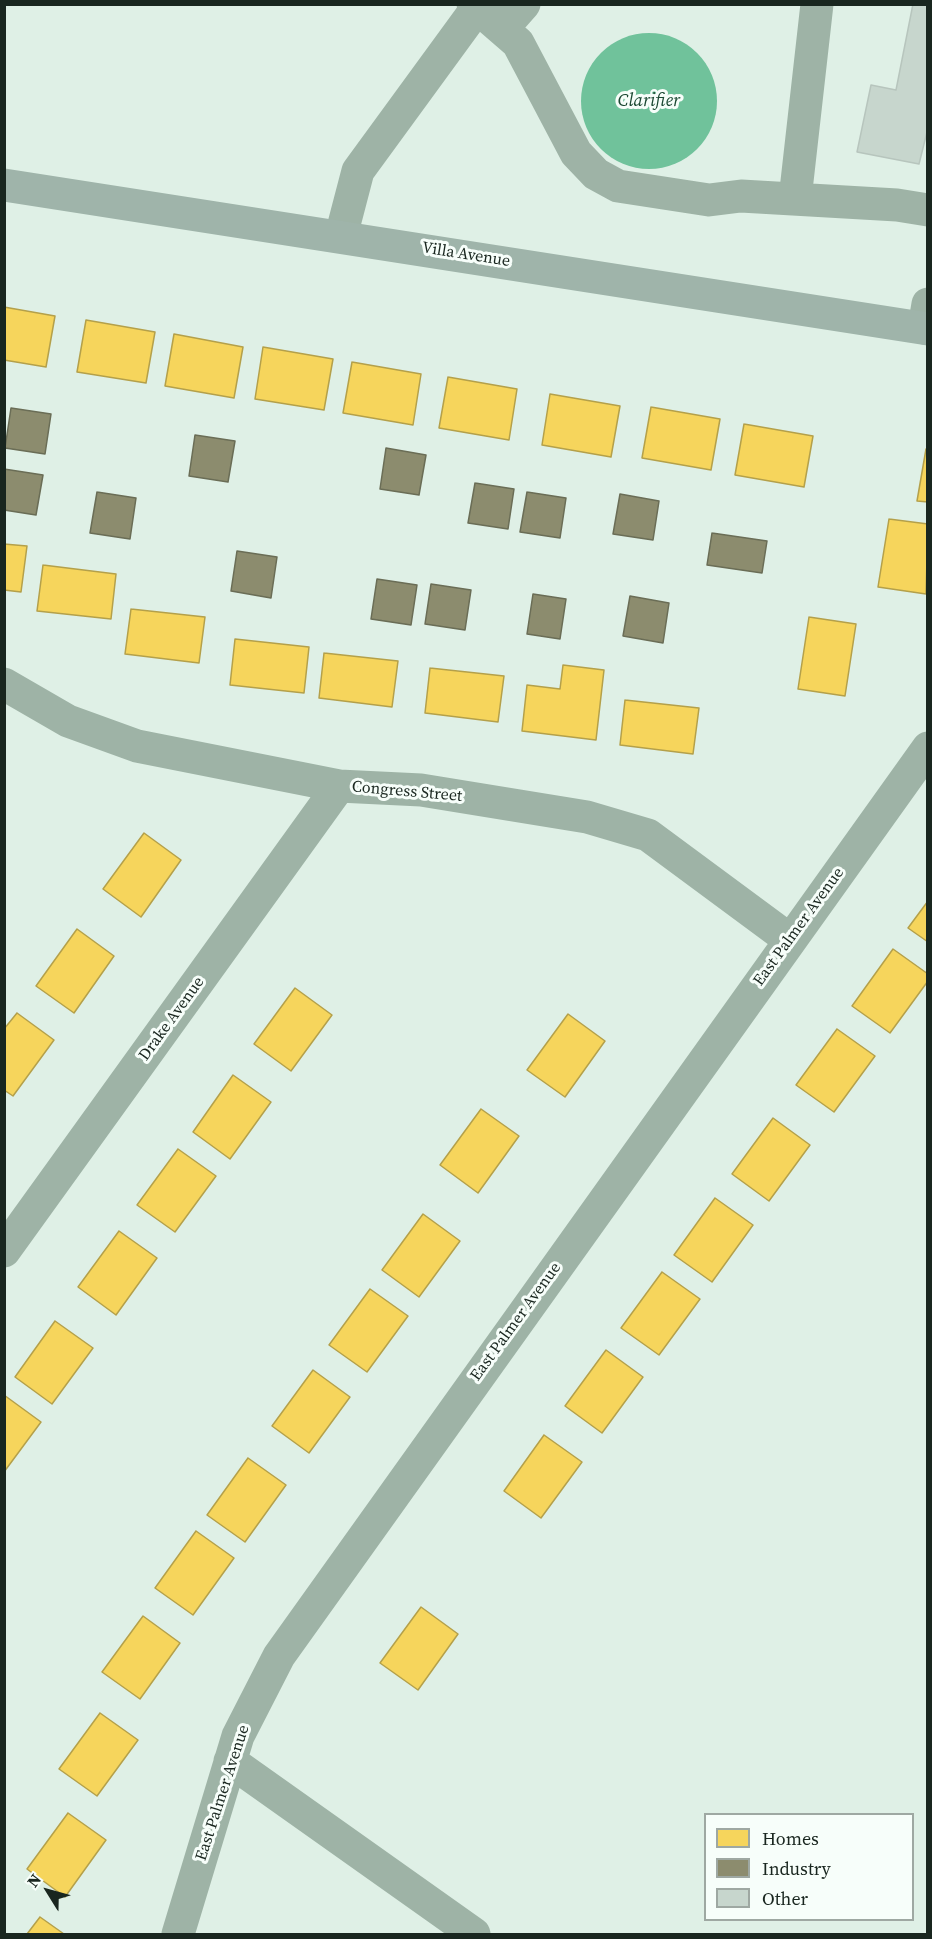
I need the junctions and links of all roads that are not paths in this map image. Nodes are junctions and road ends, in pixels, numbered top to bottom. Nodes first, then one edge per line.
1 (524, 4) edge
2 (817, 4) edge
3 (475, 6) edge
4 (502, 29) junction
5 (4, 184) edge
6 (795, 200) junction
7 (927, 210) edge
8 (341, 236) junction
9 (926, 320) edge
10 (4, 684) edge
11 (927, 747) edge
12 (339, 786) junction
13 (790, 940) junction
14 (4, 1251) edge
15 (230, 1761) junction
16 (178, 1935) edge
17 (474, 1935) edge

1 - 4 street
2 - 6 street
3 - 4 street
3 - 8 street
4 - 6 street
5 - 8 main road, Villa Avenue
6 - 7 street
8 - 9 main road, Villa Avenue
10 - 12 street, Congress Street
11 - 13 street, East Palmer Avenue
12 - 13 street, Congress Street
12 - 14 street, Drake Avenue
13 - 15 street, East Palmer Avenue
15 - 16 street, East Palmer Avenue
15 - 17 street

